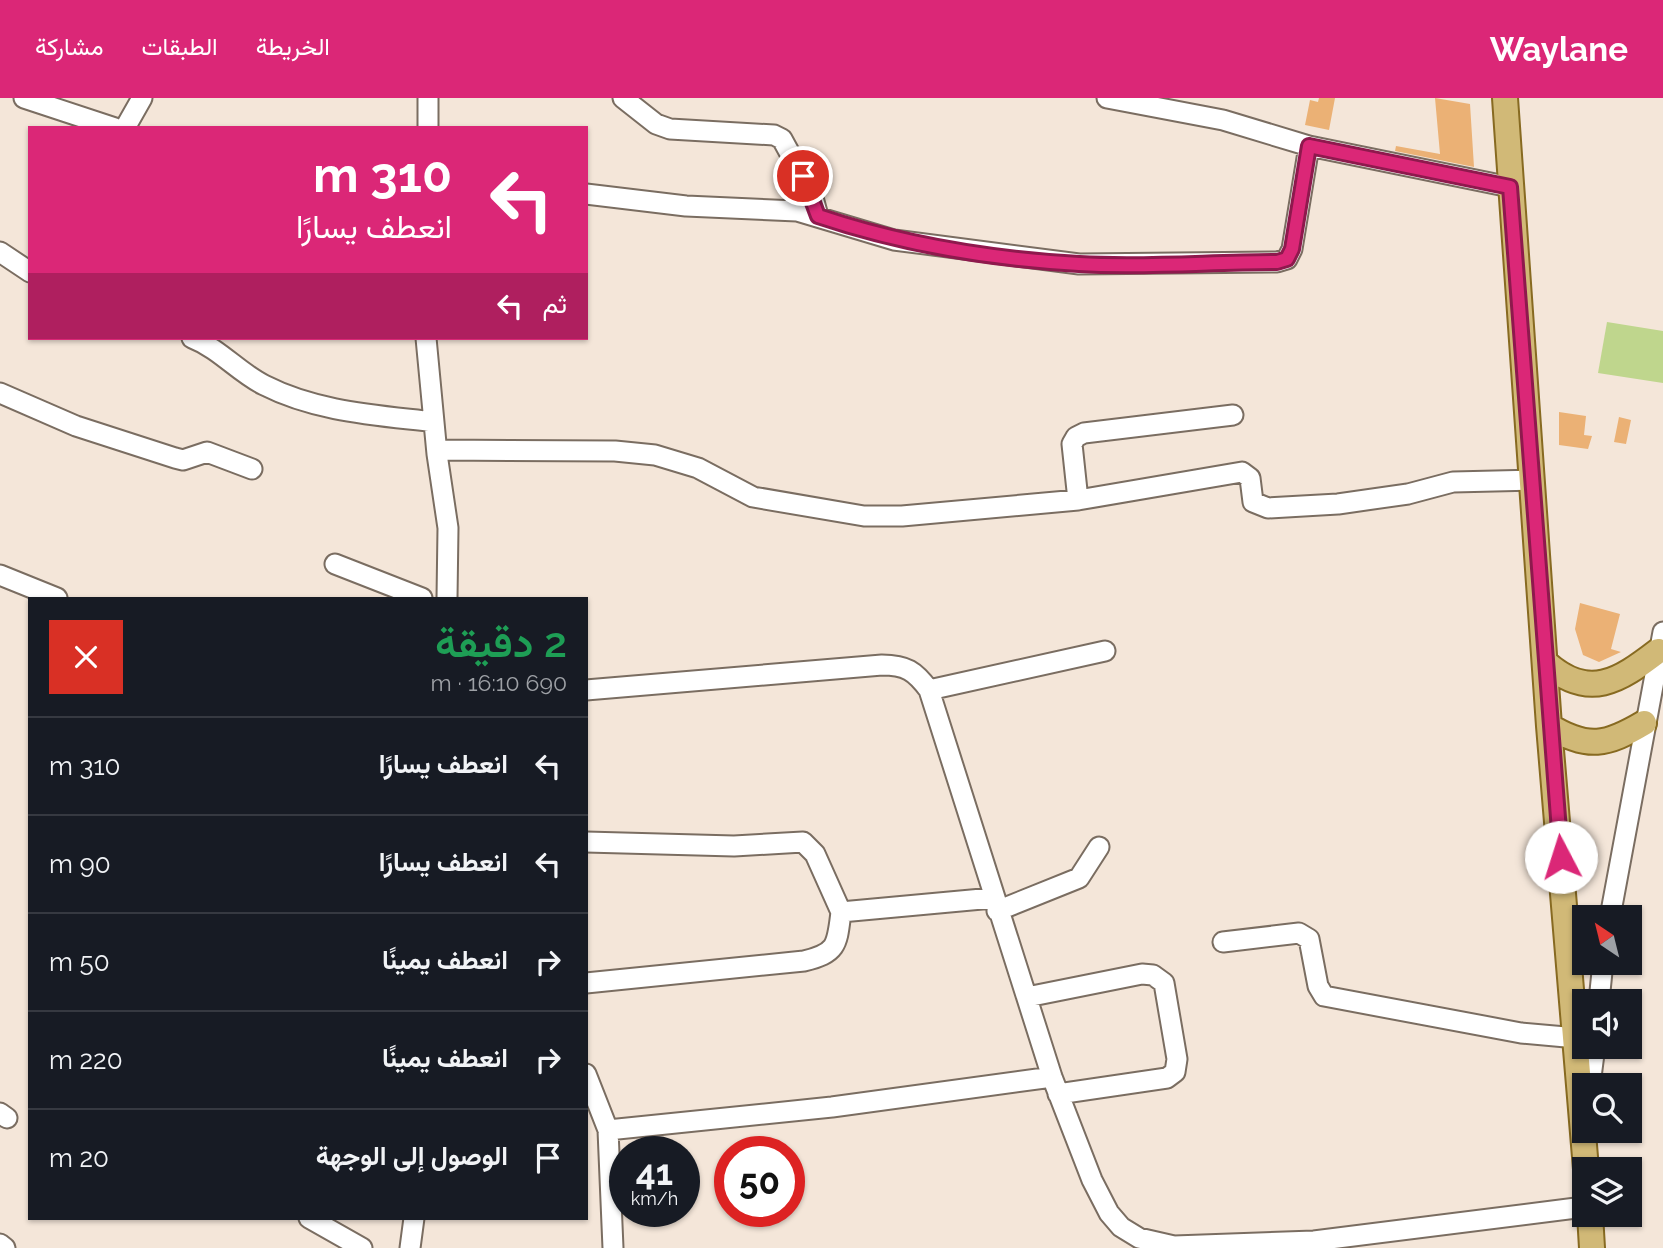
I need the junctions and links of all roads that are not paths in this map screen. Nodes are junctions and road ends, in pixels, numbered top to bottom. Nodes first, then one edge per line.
1 (24, 98) edge
2 (142, 98) edge
3 (428, 98) edge
4 (623, 98) edge
5 (1107, 98) edge
6 (1504, 98) edge
7 (109, 126) edge
8 (126, 126) edge
9 (428, 126) edge
10 (1309, 146) junction
11 (1510, 187) junction
12 (588, 194) edge
13 (818, 216) junction
14 (0, 252) edge
15 (28, 271) edge
16 (196, 340) edge
17 (426, 340) edge
18 (0, 393) edge
19 (1233, 415) dead end
20 (434, 422) junction
21 (437, 450) junction
22 (252, 469) dead end
23 (1532, 480) junction
24 (1078, 500) junction
25 (335, 564) dead end
26 (0, 575) edge
27 (55, 597) edge
28 (419, 597) edge
29 (447, 597) edge
30 (1661, 641) edge
31 (1105, 651) dead end
32 (1546, 663) junction
33 (588, 690) edge
34 (929, 690) junction
35 (1644, 723) junction
36 (1549, 726) junction
37 (588, 842) edge
38 (1099, 847) dead end
39 (995, 905) junction
40 (1612, 905) edge
41 (841, 912) junction
42 (1223, 942) dead end
43 (588, 983) edge
44 (1580, 989) edge
45 (1027, 997) junction
46 (1572, 1040) edge
47 (588, 1079) edge
48 (1055, 1085) junction
49 (608, 1130) junction
50 (1572, 1209) edge
51 (313, 1220) edge
52 (414, 1220) edge
53 (1591, 1227) edge
54 (1344, 1243) edge
55 (0, 1244) edge
56 (5, 1248) edge
57 (362, 1248) edge
58 (410, 1248) edge
59 (613, 1248) edge
60 (1592, 1248) edge

1 - 7 street
2 - 8 street
3 - 9 street
4 - 13 street
5 - 10 street
6 - 11 main road
10 - 11 street
10 - 13 street
11 - 23 main road
12 - 13 street
14 - 15 street
16 - 20 street
17 - 20 street
18 - 22 street
19 - 24 street
20 - 21 street
21 - 24 street
21 - 29 street
23 - 24 street
23 - 32 main road
25 - 28 street
26 - 27 street
30 - 32 main road
30 - 35 street
31 - 34 street
32 - 36 main road
33 - 34 street
34 - 39 street
35 - 36 main road
35 - 40 street
36 - 44 main road
37 - 41 street
38 - 39 street
39 - 41 street
39 - 45 street
41 - 43 street
42 - 46 street
45 - 48 street
45 - 48 street
47 - 49 street
48 - 49 street
48 - 54 street
49 - 59 street
50 - 54 street
51 - 57 street
52 - 58 street
53 - 60 main road
55 - 56 street

